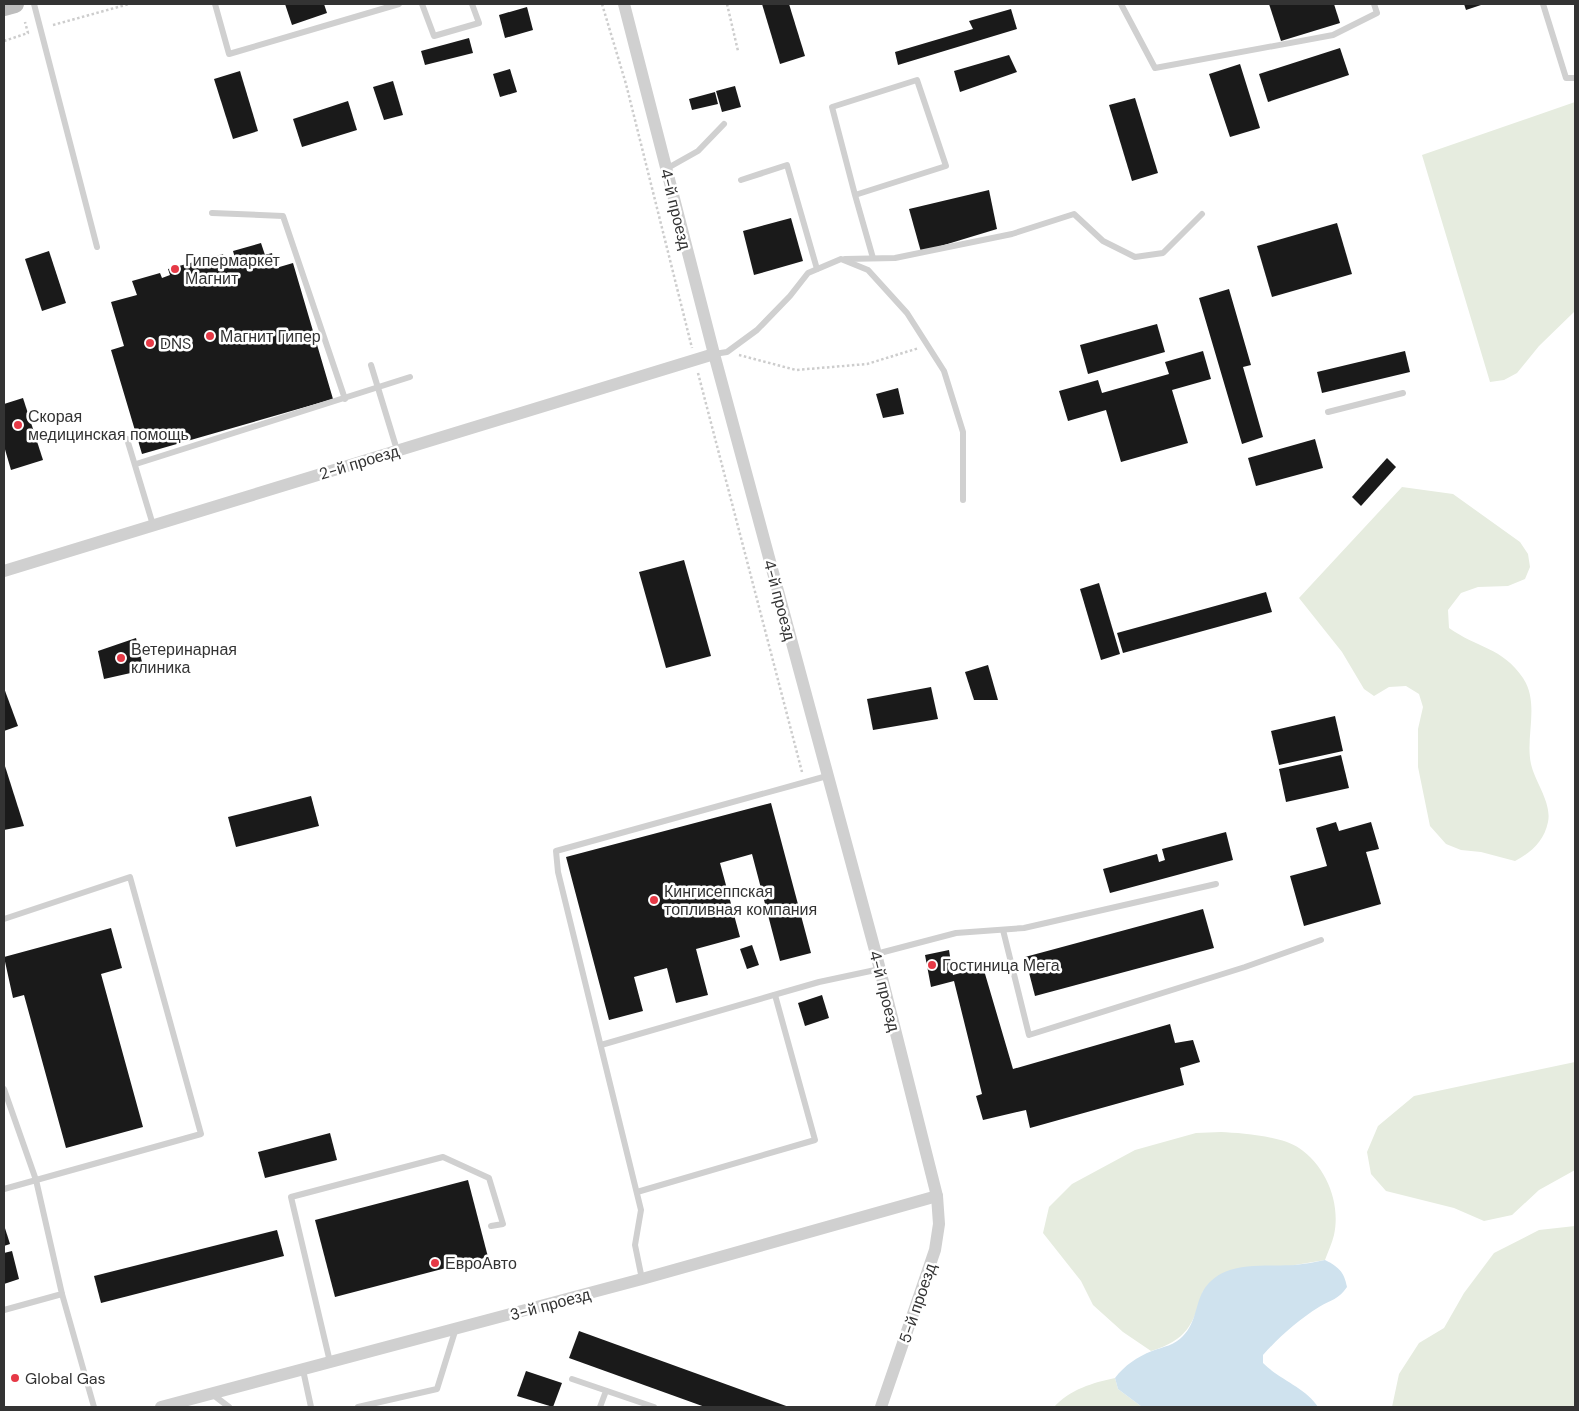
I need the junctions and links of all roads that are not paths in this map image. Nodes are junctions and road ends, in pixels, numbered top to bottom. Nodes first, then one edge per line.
1 (15, 4) edge
2 (34, 4) edge
3 (215, 4) edge
4 (399, 4) edge
5 (422, 4) edge
6 (472, 4) edge
7 (624, 4) edge
8 (1121, 4) edge
9 (1374, 4) edge
10 (1543, 4) edge
11 (4, 7) edge
12 (1575, 78) edge
13 (724, 124) dead end
14 (666, 169) junction
15 (741, 180) dead end
16 (855, 195) junction
17 (212, 213) dead end
18 (1202, 214) dead end
19 (97, 247) dead end
20 (873, 258) junction
21 (841, 259) junction
22 (817, 269) junction
23 (714, 354) junction
24 (371, 365) dead end
25 (410, 377) dead end
26 (378, 388) junction
27 (1403, 393) dead end
28 (345, 399) junction
29 (1328, 412) dead end
30 (127, 438) dead end
31 (397, 450) junction
32 (136, 464) junction
33 (963, 500) dead end
34 (153, 525) junction
35 (4, 571) edge
36 (828, 776) junction
37 (1216, 884) dead end
38 (4, 919) edge
39 (1003, 930) junction
40 (1321, 940) dead end
41 (876, 954) junction
42 (880, 969) junction
43 (775, 995) junction
44 (601, 1045) junction
45 (4, 1089) edge
46 (36, 1180) junction
47 (4, 1189) edge
48 (637, 1192) junction
49 (937, 1196) junction
50 (491, 1226) dead end
51 (642, 1279) junction
52 (62, 1294) junction
53 (4, 1310) edge
54 (456, 1328) junction
55 (330, 1362) junction
56 (303, 1370) junction
57 (572, 1379) dead end
58 (606, 1391) junction
59 (212, 1394) junction
60 (94, 1407) edge
61 (161, 1407) edge
62 (229, 1407) edge
63 (311, 1407) edge
64 (358, 1407) edge
65 (600, 1407) edge
66 (654, 1407) edge
67 (881, 1407) edge

1 - 11 main road
2 - 19 lane
3 - 4 lane
5 - 6 lane
7 - 14 street, 4-й проезд
8 - 9 lane
10 - 12 lane
13 - 14 lane
14 - 23 street, 4-й проезд
15 - 22 lane
16 - 16 lane
16 - 20 lane
17 - 28 lane
18 - 20 lane
20 - 21 lane
21 - 22 lane
21 - 33 lane
22 - 23 lane
23 - 31 street, 2-й проезд
23 - 36 street, 4-й проезд
24 - 26 lane
25 - 26 lane
26 - 28 lane
26 - 31 lane
27 - 29 lane
28 - 32 lane
30 - 32 lane
31 - 34 street, 2-й проезд
32 - 34 lane
34 - 35 street, 2-й проезд
36 - 41 street, 4-й проезд
36 - 44 lane
37 - 39 lane
38 - 46 lane
39 - 40 lane
39 - 41 lane
41 - 42 street, 4-й проезд
42 - 43 lane
42 - 49 street, 4-й проезд
43 - 44 lane
43 - 48 lane
44 - 48 lane
45 - 46 lane
46 - 47 lane
46 - 52 lane
48 - 51 lane
49 - 51 street, 3-й проезд
49 - 67 street, 5-й проезд
50 - 55 lane
51 - 54 street, 3-й проезд
52 - 53 lane
52 - 60 lane
54 - 55 street, 3-й проезд
54 - 64 lane
55 - 56 street, 3-й проезд
56 - 59 street, 3-й проезд
56 - 63 lane
57 - 58 lane
58 - 65 lane
58 - 66 lane
59 - 61 street, 3-й проезд
59 - 62 lane

